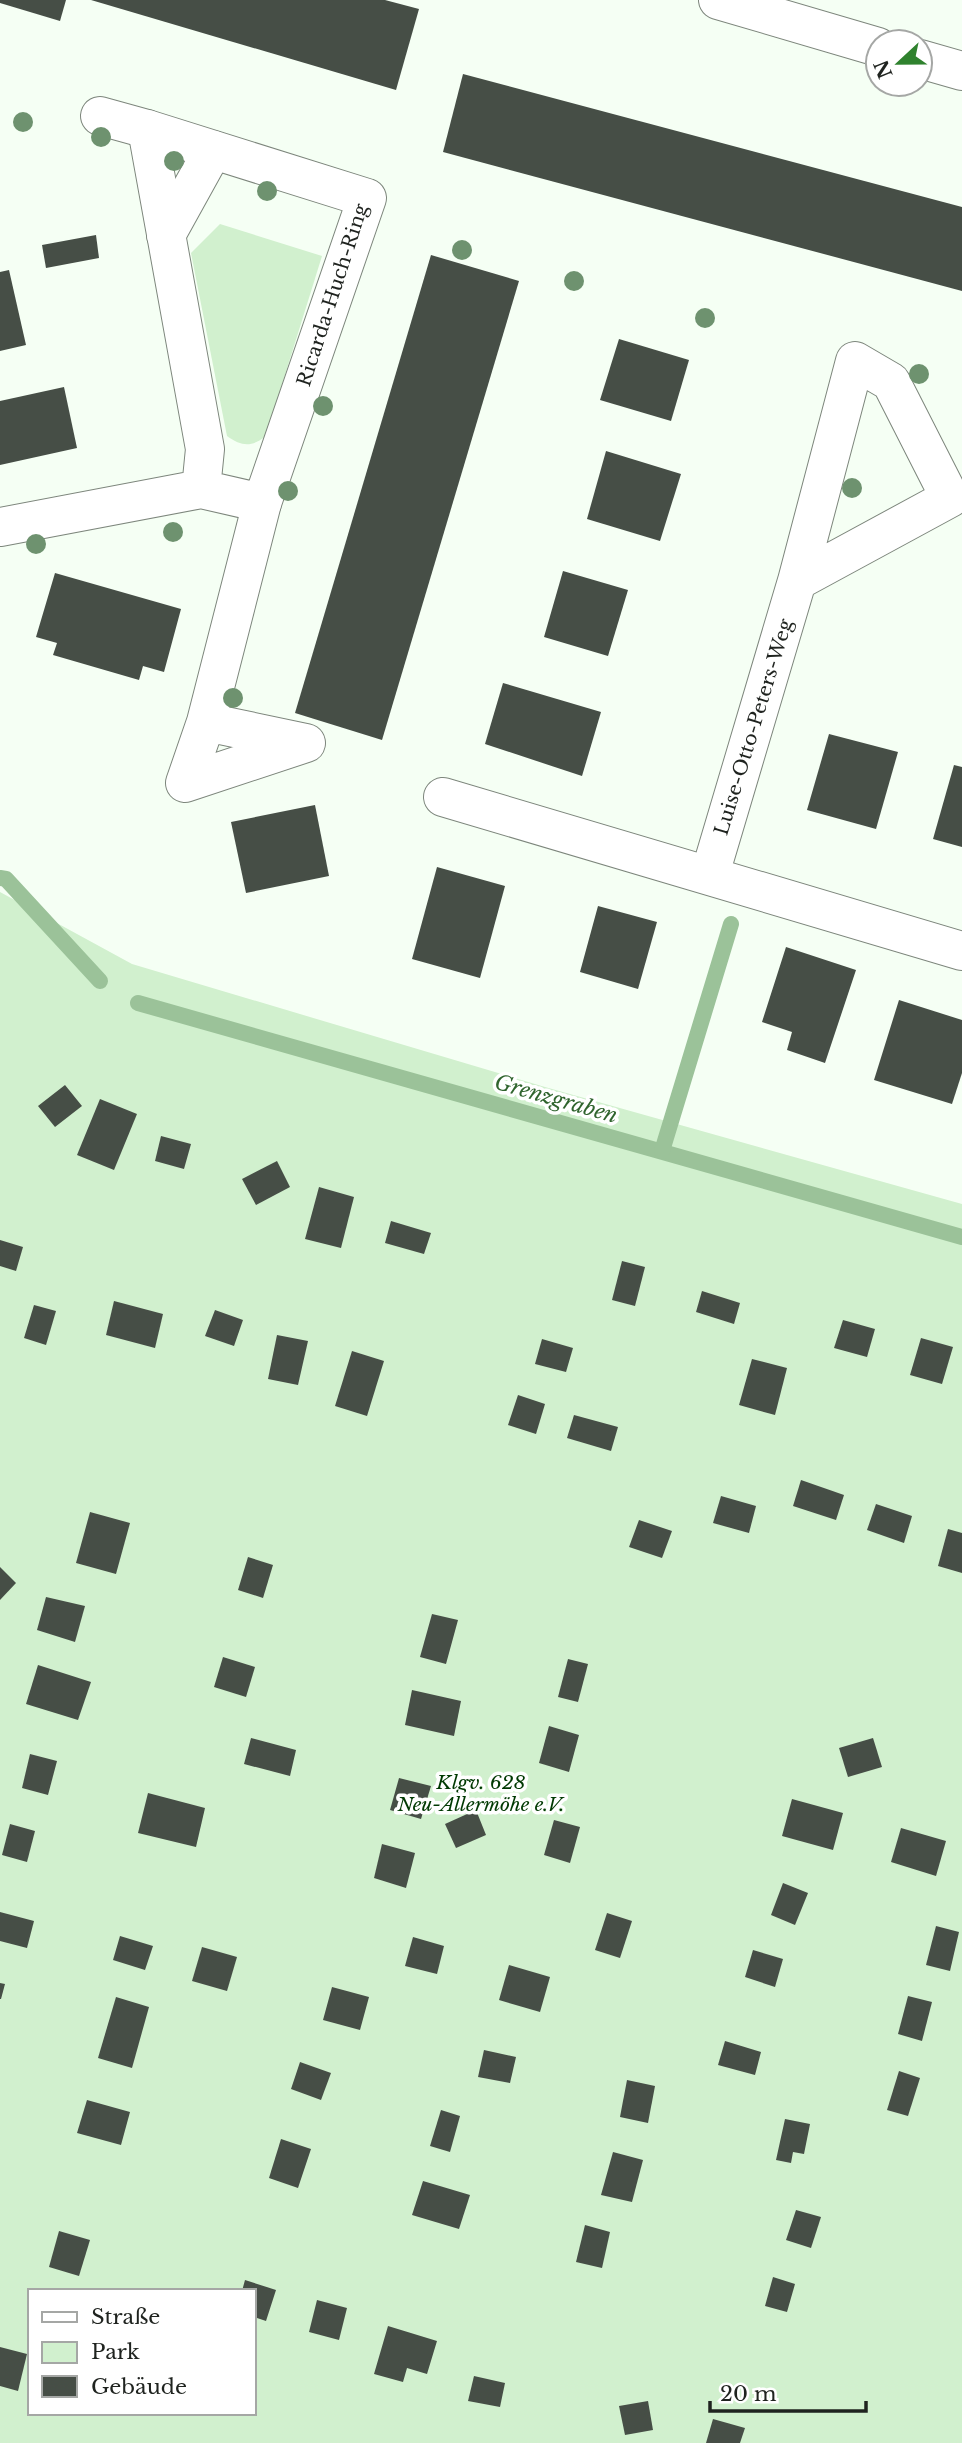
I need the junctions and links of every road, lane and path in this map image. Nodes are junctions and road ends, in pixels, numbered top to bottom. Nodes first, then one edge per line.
1 (718, 0) edge
2 (864, 43) edge
3 (934, 63) edge
4 (962, 71) edge
5 (100, 116) dead end
6 (147, 130) junction
7 (213, 150) junction
8 (166, 235) junction
9 (201, 489) junction
10 (262, 503) junction
11 (0, 527) edge
12 (797, 581) junction
13 (206, 722) dead end
14 (443, 797) dead end
15 (710, 874) junction
16 (962, 951) edge

1 - 2 street
3 - 4 street
5 - 6 street, Ricarda-Huch-Ring
6 - 7 street, Ricarda-Huch-Ring
6 - 8 street
7 - 8 street
7 - 10 street, Ricarda-Huch-Ring
8 - 9 street
9 - 10 street
9 - 11 street
10 - 13 street, Ricarda-Huch-Ring
12 - 12 street, Luise-Otto-Peters-Weg
12 - 15 street, Luise-Otto-Peters-Weg
14 - 15 street
15 - 16 street

